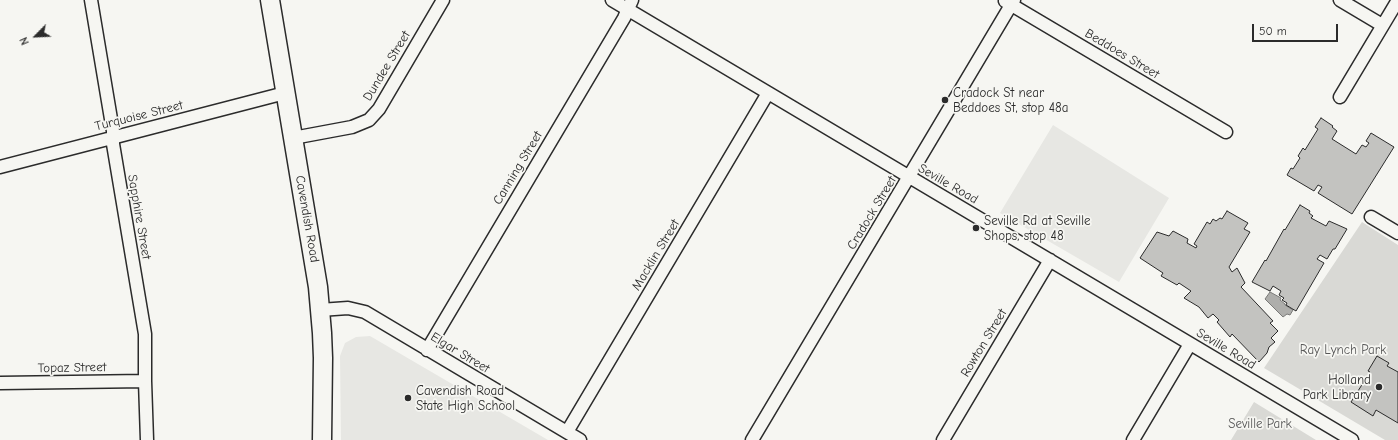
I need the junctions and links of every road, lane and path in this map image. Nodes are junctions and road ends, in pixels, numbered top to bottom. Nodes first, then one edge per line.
1 (91, 0) edge
2 (270, 0) edge
3 (443, 0) edge
4 (612, 0) edge
5 (1340, 0) edge
6 (1398, 0) edge
7 (1010, 1) edge
8 (630, 5) edge
9 (1382, 25) junction
10 (285, 93) junction
11 (768, 93) junction
12 (1340, 97) dead end
13 (1226, 132) dead end
14 (113, 137) junction
15 (293, 138) junction
16 (0, 166) edge
17 (909, 177) junction
18 (1370, 217) dead end
19 (1398, 233) edge
20 (1050, 260) junction
21 (320, 310) junction
22 (1190, 344) junction
23 (427, 350) junction
24 (145, 381) junction
25 (0, 383) edge
26 (567, 432) junction
27 (147, 440) edge
28 (322, 440) edge
29 (580, 440) edge
30 (752, 440) edge
31 (943, 440) edge
32 (1133, 440) edge
33 (1352, 440) edge

1 - 14 street, Sapphire Street
2 - 10 main road, Cavendish Road
3 - 15 street, Dundee Street
4 - 8 street, Seville Road
5 - 9 street
6 - 9 street
7 - 13 street, Beddoes Street
7 - 17 street, Cradock Street
8 - 11 street, Seville Road
8 - 23 street, Canning Street
9 - 12 street
10 - 14 street, Turquoise Street
10 - 15 main road, Cavendish Road
11 - 17 street, Seville Road
11 - 26 street, Macklin Street
14 - 16 street, Turquoise Street
14 - 24 street, Sapphire Street
15 - 21 main road, Cavendish Road
17 - 20 street, Seville Road
17 - 30 street, Cradock Street
18 - 19 street
20 - 22 street, Seville Road
20 - 31 street, Rowton Street
21 - 23 street, Elgar Street
21 - 28 main road, Cavendish Road
22 - 32 street
22 - 33 street, Seville Road
23 - 26 street, Elgar Street
24 - 25 street, Topaz Street
24 - 27 street, Sapphire Street
26 - 29 street, Elgar Street

